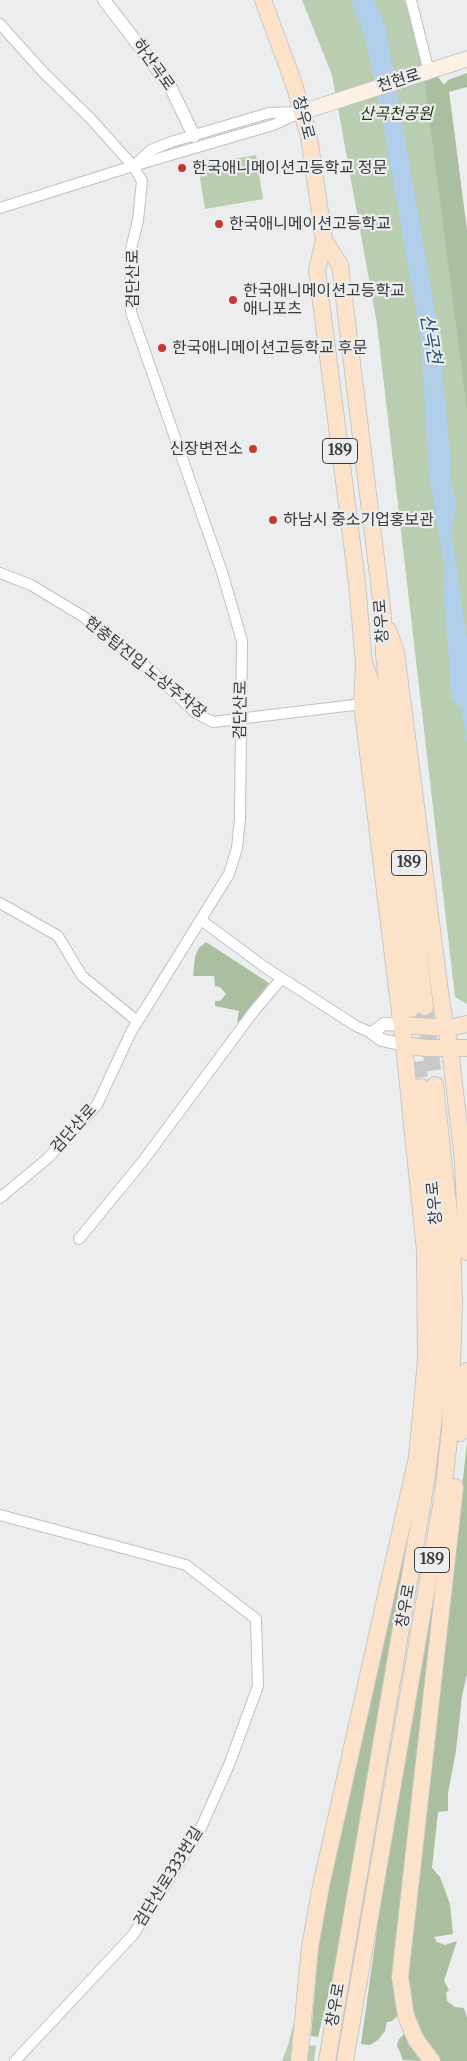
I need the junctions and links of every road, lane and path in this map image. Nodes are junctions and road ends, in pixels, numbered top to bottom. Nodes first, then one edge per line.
1 (104, 0) edge
2 (263, 0) edge
3 (411, 0) edge
4 (0, 24) edge
5 (467, 59) edge
6 (429, 72) junction
7 (302, 112) junction
8 (194, 136) junction
9 (133, 166) junction
10 (1, 207) edge
11 (324, 240) junction
12 (0, 573) edge
13 (383, 616) junction
14 (364, 663) junction
15 (362, 704) junction
16 (241, 718) junction
17 (0, 903) edge
18 (201, 920) junction
19 (282, 978) junction
20 (137, 1022) junction
21 (467, 1024) edge
22 (402, 1025) junction
23 (446, 1028) junction
24 (372, 1033) junction
25 (404, 1045) junction
26 (467, 1048) edge
27 (450, 1049) junction
28 (0, 1198) edge
29 (79, 1239) dead end
30 (467, 1252) edge
31 (467, 1371) edge
32 (0, 1515) edge
33 (15, 2061) edge
34 (300, 2061) edge
35 (327, 2061) edge
36 (346, 2061) edge
37 (432, 2061) edge

1 - 8 street, 하산곡로
2 - 7 main road, 창우로 / 189
3 - 6 street
4 - 9 street, 검단산로
5 - 6 main road, 천현로
6 - 7 main road, 천현로
7 - 8 street
7 - 9 street
7 - 11 main road, 창우로 / 189
8 - 9 street
9 - 10 street
9 - 16 street, 검단산로
11 - 13 main road, 창우로 / 189
11 - 14 main road, 창우로 / 189
12 - 16 street, 현충탑진입 노상주차장
13 - 14 main road, 창우로 / 189
13 - 23 main road
14 - 15 main road
15 - 16 street, 현충탑진입 노상주차장
15 - 22 main road
16 - 18 street, 검단산로
17 - 20 street
18 - 19 street
18 - 20 street, 검단산로
19 - 24 street
19 - 29 street
20 - 28 street, 검단산로
21 - 23 main road
22 - 23 main road
22 - 24 street
22 - 25 main road
23 - 27 main road
24 - 25 street
25 - 27 main road
25 - 34 main road
26 - 27 main road
27 - 30 main road
31 - 37 main road
32 - 33 street, 검단산로333번길
35 - 36 main road, 창우로 / 189

